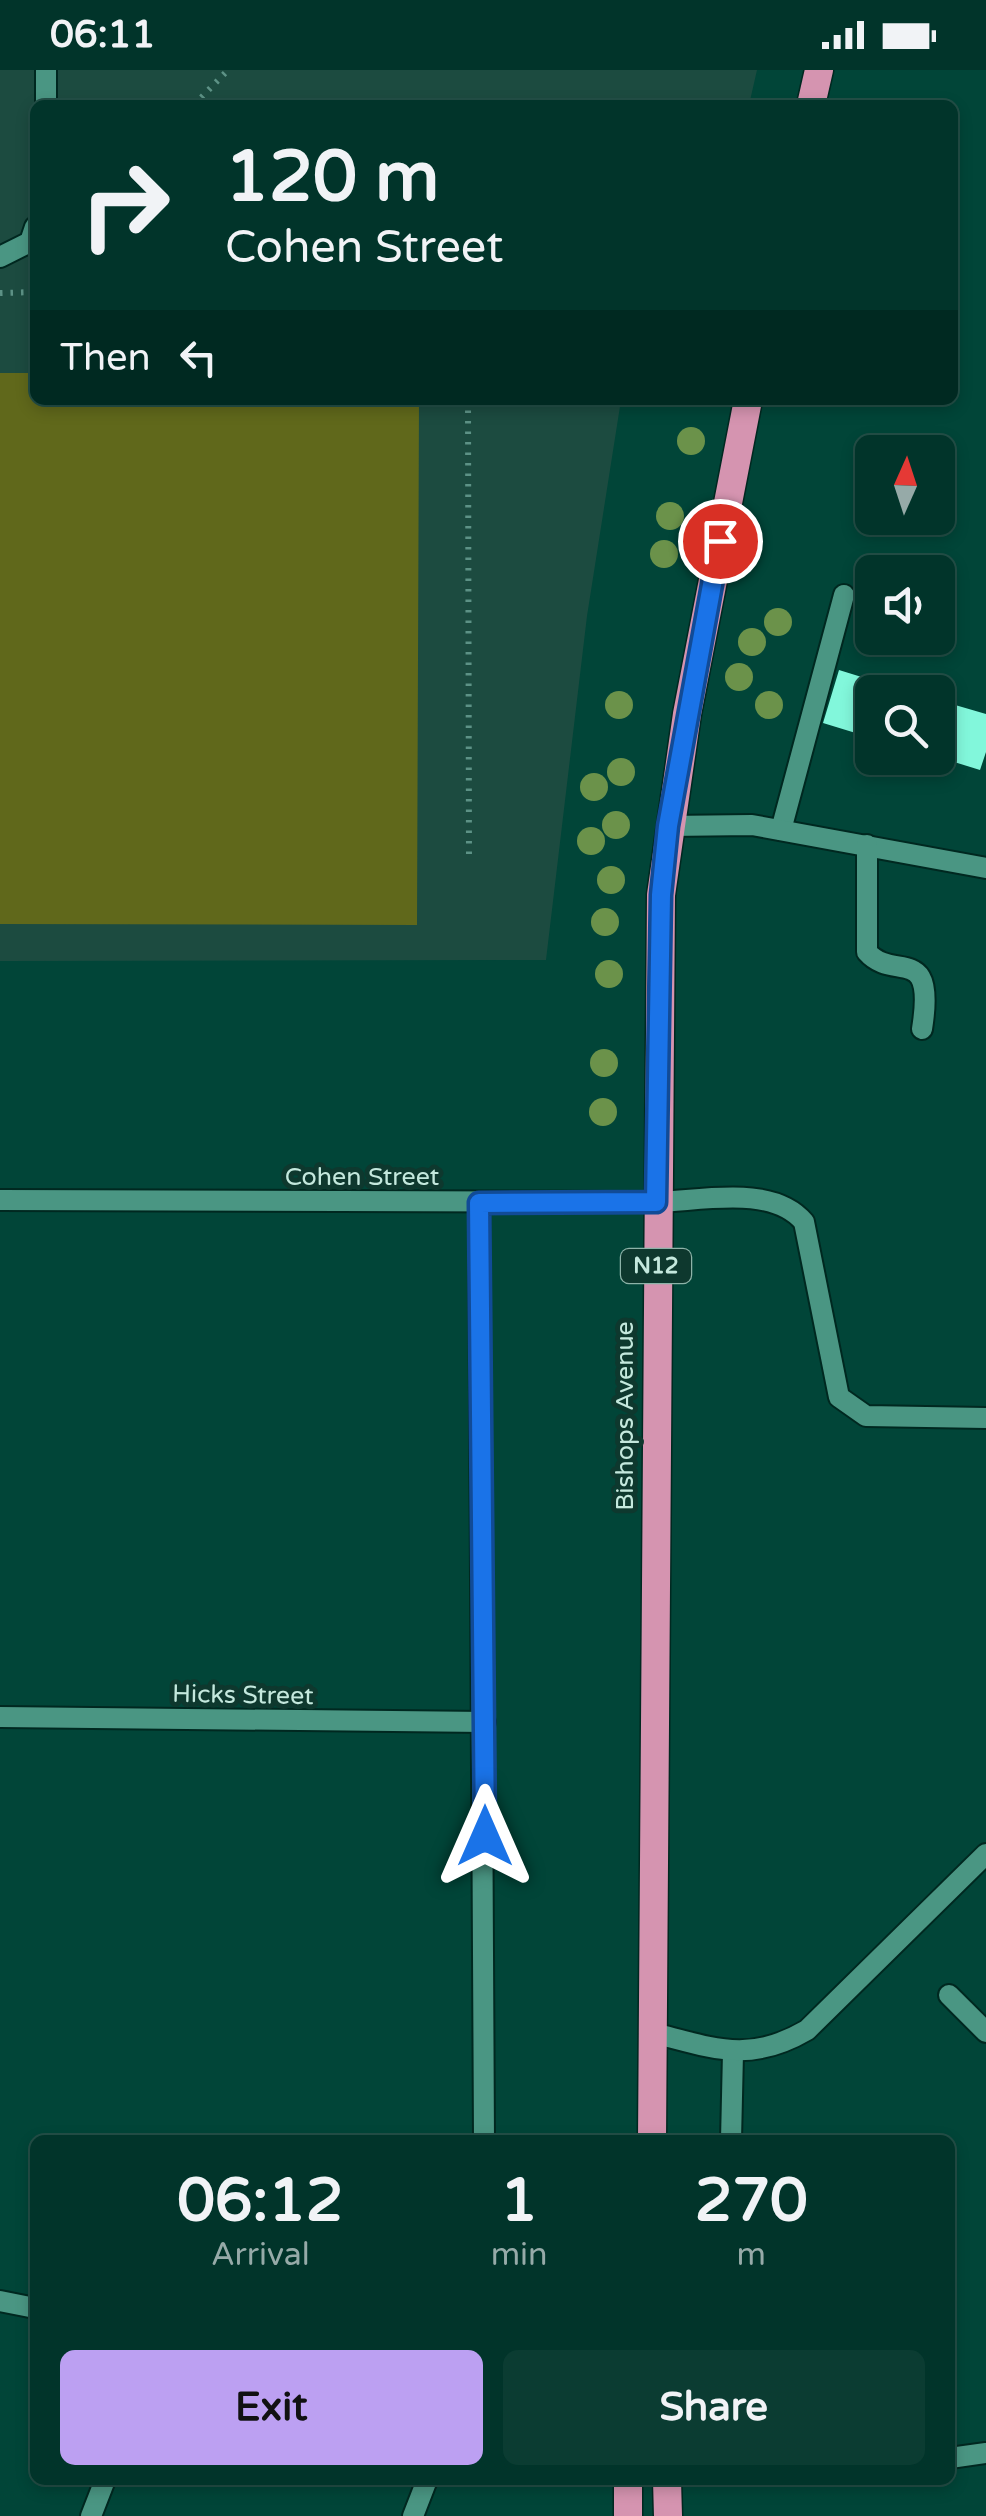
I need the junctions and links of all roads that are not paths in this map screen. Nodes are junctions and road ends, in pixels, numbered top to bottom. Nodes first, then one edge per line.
1 (46, 70) edge
2 (819, 70) edge
3 (46, 100) edge
4 (812, 100) edge
5 (30, 242) edge
6 (0, 257) edge
7 (747, 405) edge
8 (844, 595) dead end
9 (668, 826) junction
10 (782, 830) junction
11 (868, 845) junction
12 (986, 868) edge
13 (922, 1030) dead end
14 (0, 1200) edge
15 (656, 1202) junction
16 (479, 1203) junction
17 (986, 1418) edge
18 (0, 1717) edge
19 (485, 1722) junction
20 (986, 1854) edge
21 (949, 1995) dead end
22 (986, 2032) edge
23 (652, 2033) junction
24 (733, 2054) junction
25 (484, 2135) edge
26 (652, 2135) edge
27 (731, 2135) edge
28 (0, 2302) edge
29 (30, 2307) edge
30 (986, 2453) edge
31 (955, 2457) edge
32 (103, 2485) edge
33 (425, 2485) edge
34 (628, 2485) edge
35 (667, 2485) edge
36 (668, 2514) edge
37 (91, 2516) edge
38 (413, 2516) edge
39 (628, 2516) edge

1 - 3 street
2 - 4 highway
5 - 6 street
7 - 9 highway, Bishops Avenue / N12
8 - 10 street
9 - 10 street
9 - 15 highway, Bishops Avenue / N12
10 - 11 street
11 - 12 street
11 - 13 street
14 - 16 street, Cohen Street
15 - 16 street, Cohen Street
15 - 17 street, Cohen Street
15 - 23 highway, Bishops Avenue / N12
16 - 19 street
18 - 19 street, Hicks Street
19 - 25 street
20 - 24 street
21 - 22 street
23 - 24 street
23 - 26 highway, Bishops Avenue / N12
24 - 27 street
28 - 29 street
30 - 31 street
32 - 37 street
33 - 38 street
34 - 39 highway
35 - 36 highway

